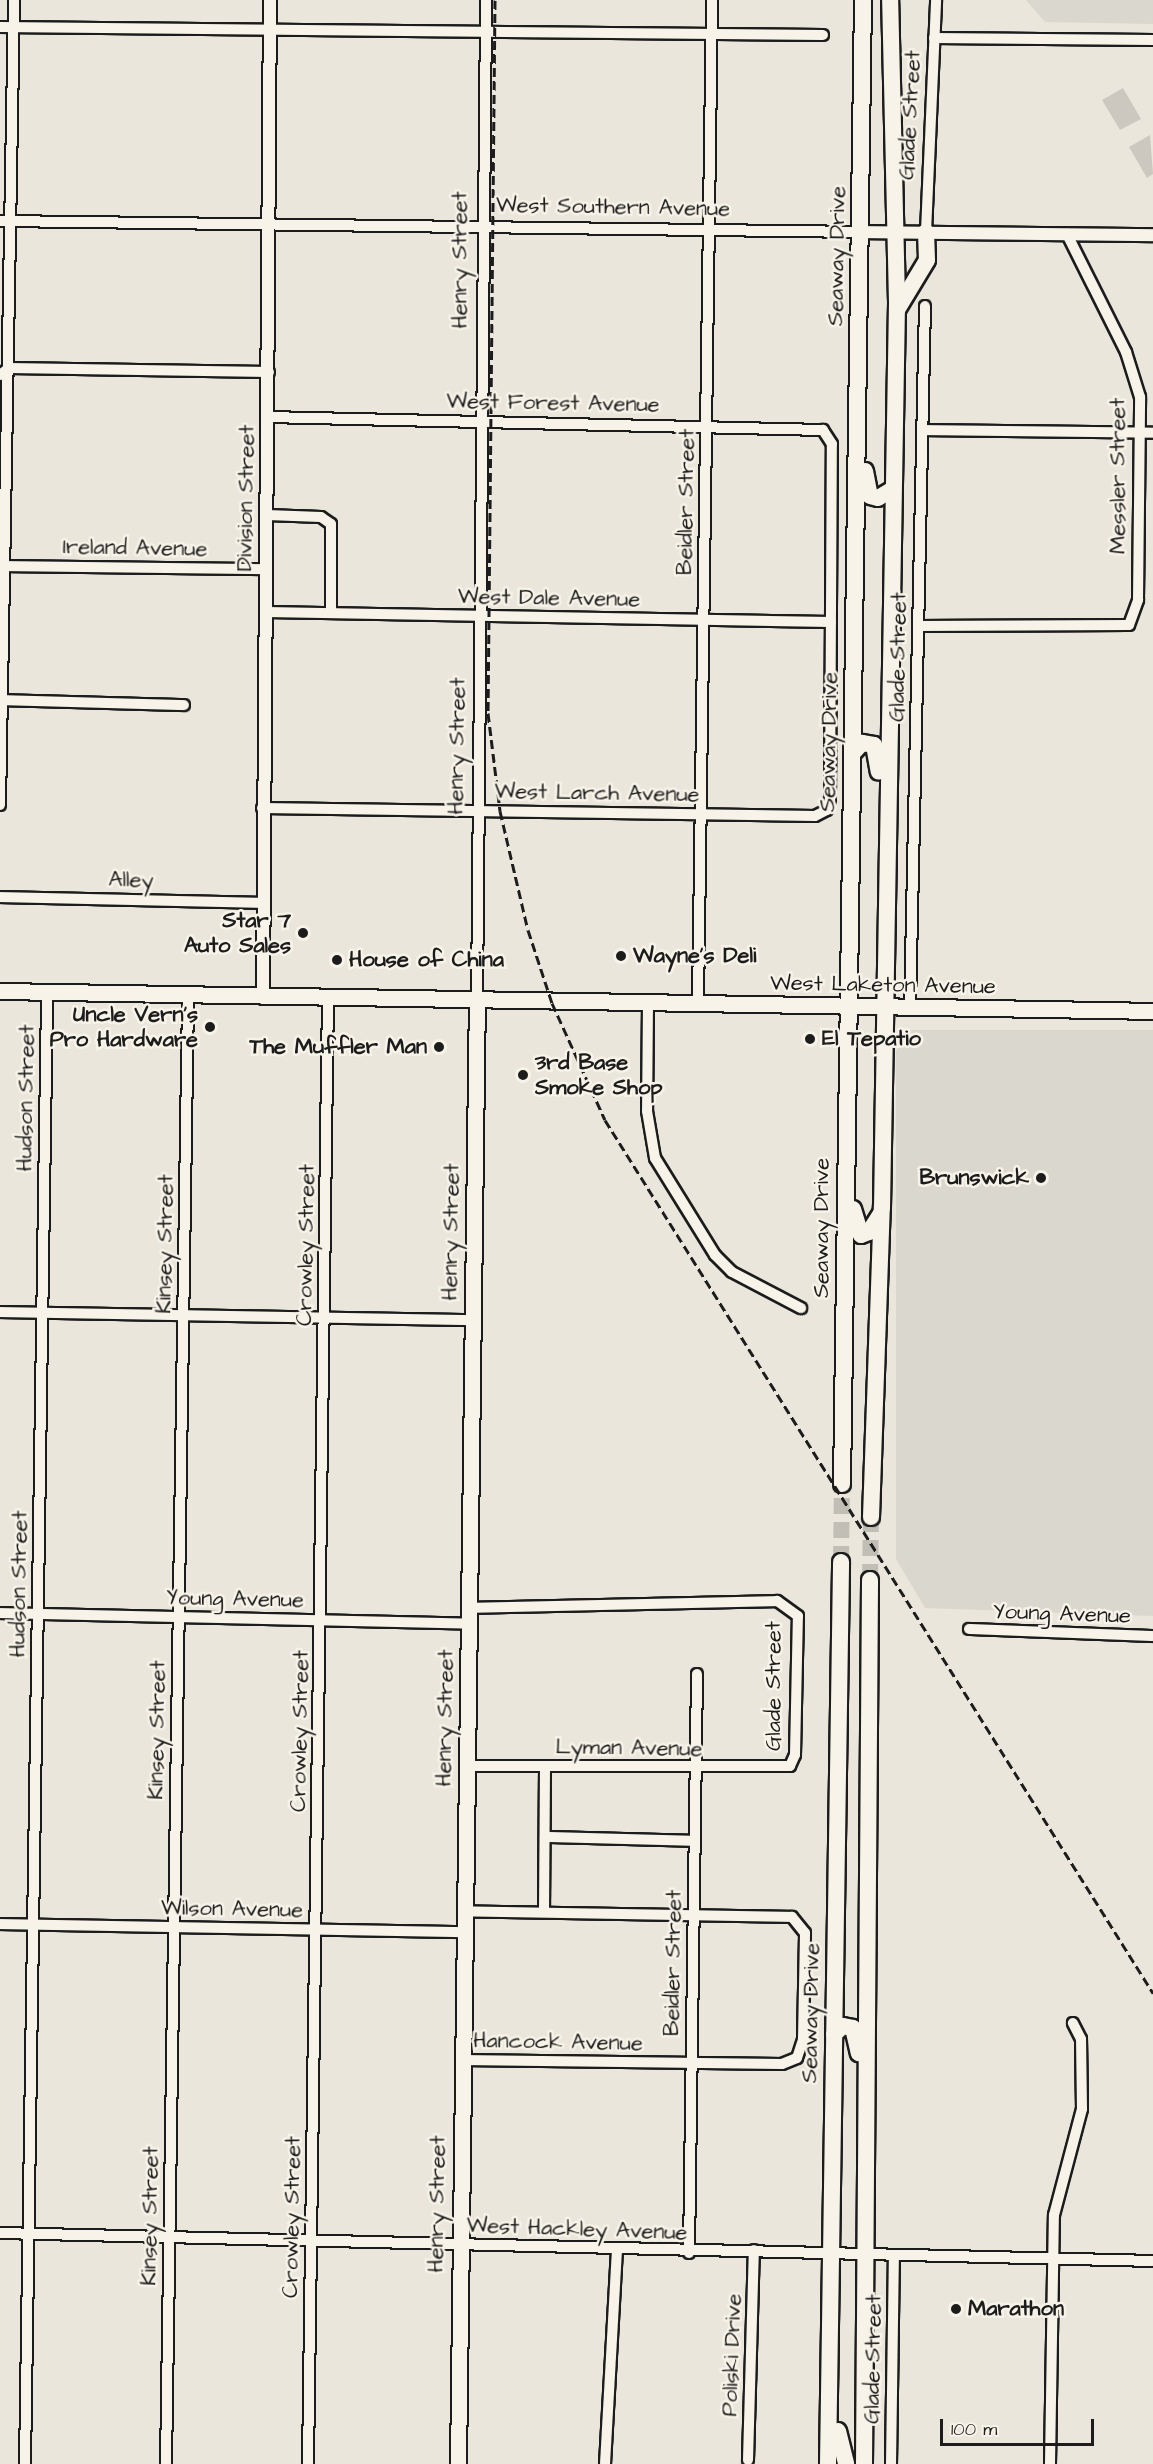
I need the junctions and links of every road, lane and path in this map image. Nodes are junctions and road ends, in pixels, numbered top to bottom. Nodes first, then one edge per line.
1 (14, 0) edge
2 (270, 0) edge
3 (486, 0) edge
4 (712, 0) edge
5 (863, 0) edge
6 (890, 0) edge
7 (899, 0) edge
8 (936, 0) edge
9 (0, 27) edge
10 (13, 28) junction
11 (270, 28) junction
12 (485, 32) junction
13 (711, 34) junction
14 (823, 35) dead end
15 (934, 38) junction
16 (1153, 40) edge
17 (893, 108) junction
18 (6, 221) edge
19 (268, 224) junction
20 (483, 227) junction
21 (708, 229) junction
22 (860, 232) junction
23 (895, 232) junction
24 (926, 232) junction
25 (1067, 234) junction
26 (1153, 235) edge
27 (860, 262) junction
28 (925, 306) dead end
29 (897, 311) junction
30 (5, 372) edge
31 (269, 372) junction
32 (272, 417) junction
33 (482, 422) junction
34 (707, 424) junction
35 (923, 430) junction
36 (1140, 433) junction
37 (1153, 433) edge
38 (893, 489) junction
39 (267, 515) junction
40 (2, 529) edge
41 (4, 566) junction
42 (266, 569) junction
43 (266, 612) junction
44 (331, 613) junction
45 (481, 617) junction
46 (703, 620) junction
47 (831, 622) junction
48 (918, 626) junction
49 (1, 681) edge
50 (7, 700) junction
51 (184, 705) dead end
52 (852, 754) junction
53 (0, 806) edge
54 (262, 808) junction
55 (479, 811) junction
56 (702, 814) junction
57 (0, 897) edge
58 (262, 903) junction
59 (884, 982) junction
60 (0, 991) edge
61 (47, 992) junction
62 (188, 996) junction
63 (263, 998) junction
64 (328, 998) junction
65 (477, 1001) junction
66 (648, 1003) junction
67 (698, 1004) junction
68 (847, 1006) junction
69 (883, 1008) junction
70 (910, 1009) junction
71 (1153, 1011) edge
72 (847, 1032) junction
73 (882, 1208) junction
74 (801, 1308) dead end
75 (0, 1312) edge
76 (42, 1312) junction
77 (183, 1315) junction
78 (325, 1317) junction
79 (472, 1320) junction
80 (842, 1484) tunnel mouth
81 (871, 1517) tunnel mouth
82 (841, 1562) tunnel mouth
83 (870, 1580) tunnel mouth
84 (790, 1607) joint
85 (0, 1613) edge
86 (39, 1614) junction
87 (469, 1616) junction
88 (179, 1617) junction
89 (321, 1620) junction
90 (969, 1629) dead end
91 (1153, 1636) edge
92 (697, 1674) dead end
93 (467, 1766) junction
94 (790, 1766) joint
95 (545, 1767) junction
96 (696, 1768) junction
97 (545, 1838) junction
98 (695, 1840) junction
99 (464, 1911) junction
100 (544, 1912) junction
101 (694, 1914) junction
102 (0, 1924) edge
103 (33, 1924) junction
104 (173, 1927) junction
105 (315, 1930) junction
106 (463, 1932) junction
107 (1073, 2023) dead end
108 (834, 2034) junction
109 (461, 2060) junction
110 (691, 2063) junction
111 (866, 2232) junction
112 (0, 2233) edge
113 (28, 2234) junction
114 (169, 2236) junction
115 (310, 2241) junction
116 (459, 2244) junction
117 (617, 2250) junction
118 (754, 2250) junction
119 (689, 2253) junction
120 (829, 2253) junction
121 (865, 2254) junction
122 (894, 2255) junction
123 (1054, 2260) junction
124 (1153, 2261) edge
125 (830, 2279) junction
126 (748, 2460) dead end
127 (862, 2460) edge
128 (25, 2464) edge
129 (166, 2464) edge
130 (308, 2464) edge
131 (458, 2464) edge
132 (605, 2464) edge
133 (828, 2464) edge
134 (846, 2464) edge
135 (891, 2464) edge
136 (1050, 2464) edge

1 - 10 street
2 - 11 street, Division Street
3 - 12 street, Henry Street
4 - 13 street, Beidler Street
5 - 22 highway, Seaway Drive
6 - 17 highway
7 - 17 highway
8 - 15 street, Glade Street
9 - 10 street
10 - 11 street
10 - 18 street
11 - 12 street
11 - 19 street, Division Street
12 - 13 street
12 - 20 street, Henry Street
13 - 14 street
13 - 21 street, Beidler Street
15 - 16 street
15 - 24 street, Glade Street
17 - 23 highway
18 - 19 street, West Southern Avenue
18 - 30 street
19 - 20 street, West Southern Avenue
19 - 31 street, Division Street
20 - 21 street, West Southern Avenue
20 - 33 street, Henry Street
21 - 22 street, West Southern Avenue
21 - 34 street, Beidler Street
22 - 23 street, West Southern Avenue
22 - 27 highway, Seaway Drive
23 - 24 street, West Southern Avenue
23 - 29 highway
24 - 25 street, West Southern Avenue
24 - 29 highway
25 - 26 street, West Southern Avenue
25 - 36 street, Messler Street
27 - 38 highway
27 - 52 highway, Seaway Drive
28 - 35 street, Glade Street
29 - 38 highway
30 - 31 street
30 - 40 street
31 - 32 street, Division Street
32 - 33 street, West Forest Avenue
32 - 39 street, Division Street
33 - 34 street, West Forest Avenue
33 - 45 street, Henry Street
34 - 46 street, Beidler Street
34 - 47 street, West Forest Avenue
35 - 36 street
35 - 48 street, Glade Street
36 - 37 street
36 - 48 street, Messler Street
38 - 59 highway
39 - 42 street, Division Street
39 - 44 street
40 - 41 street
41 - 42 street, Ireland Avenue
41 - 49 street
42 - 43 street, Division Street
43 - 44 street, West Dale Avenue
43 - 54 street, Division Street
44 - 45 street, West Dale Avenue
45 - 46 street, West Dale Avenue
45 - 55 street, Henry Street
46 - 47 street, West Dale Avenue
46 - 56 street, Beidler Street
47 - 56 street, West Larch Avenue
48 - 70 street, Glade Street
49 - 50 street
50 - 51 street
50 - 53 street
52 - 59 highway
52 - 68 highway, Seaway Drive
54 - 55 street, West Larch Avenue
54 - 58 street, Division Street
55 - 56 street, West Larch Avenue
55 - 65 street, Henry Street
56 - 67 street, Beidler Street
57 - 58 street, Alley
58 - 63 street, Division Street
59 - 69 highway
60 - 61 main road, West Laketon Avenue
61 - 62 main road, West Laketon Avenue
61 - 76 street, Hudson Street
62 - 63 main road, West Laketon Avenue
62 - 77 street, Kinsey Street
63 - 64 main road, West Laketon Avenue
64 - 65 main road, West Laketon Avenue
64 - 78 street, Crowley Street
65 - 66 main road, West Laketon Avenue
65 - 79 main road, Henry Street
66 - 67 main road, West Laketon Avenue
66 - 74 street
67 - 68 main road, West Laketon Avenue
68 - 69 main road, West Laketon Avenue
68 - 72 highway, Seaway Drive
69 - 70 main road, West Laketon Avenue
69 - 73 highway
70 - 71 main road, West Laketon Avenue
72 - 73 highway
72 - 80 highway, Seaway Drive
73 - 81 highway
75 - 76 street
76 - 77 street
76 - 86 street, Hudson Street
77 - 78 street
77 - 88 street, Kinsey Street
78 - 79 street
78 - 89 street, Crowley Street
79 - 87 main road, Henry Street
82 - 108 highway, Seaway Drive
83 - 111 highway
84 - 87 street, Young Avenue
84 - 94 street, Glade Street
85 - 86 street, Young Avenue
86 - 88 street, Young Avenue
86 - 103 street, Hudson Street
87 - 89 street, Young Avenue
87 - 93 main road, Henry Street
88 - 89 street, Young Avenue
88 - 104 street, Kinsey Street
89 - 105 street, Crowley Street
90 - 91 street, Young Avenue
92 - 96 street, Beidler Street
93 - 95 street, Lyman Avenue
93 - 99 main road, Henry Street
94 - 96 street, Lyman Avenue
95 - 96 street, Lyman Avenue
95 - 97 street
96 - 98 street, Beidler Street
97 - 98 street
97 - 100 street
98 - 101 street, Beidler Street
99 - 100 street
99 - 106 main road, Henry Street
100 - 101 street
101 - 110 street, Beidler Street
101 - 110 street, Hancock Avenue
102 - 103 street, Wilson Avenue
103 - 104 street, Wilson Avenue
103 - 113 street, Hudson Street
104 - 105 street, Wilson Avenue
104 - 114 street, Kinsey Street
105 - 106 street, Wilson Avenue
105 - 115 street, Crowley Street
106 - 109 main road, Henry Street
107 - 123 street
108 - 111 highway
108 - 120 highway, Seaway Drive
109 - 110 street, Hancock Avenue
109 - 116 main road, Henry Street
110 - 119 street, Beidler Street
111 - 121 highway
112 - 113 street, West Hackley Avenue
113 - 114 street, West Hackley Avenue
113 - 128 street, Hudson Street
114 - 115 street, West Hackley Avenue
114 - 129 street, Kinsey Street
115 - 116 street, West Hackley Avenue
115 - 130 street, Crowley Street
116 - 117 street, West Hackley Avenue
116 - 131 main road, Henry Street
117 - 119 street, West Hackley Avenue
117 - 132 street
118 - 119 street, West Hackley Avenue
118 - 120 street, West Hackley Avenue
118 - 126 street, Poliski Drive
120 - 121 street, West Hackley Avenue
120 - 125 highway, Seaway Drive
121 - 122 street, West Hackley Avenue
121 - 127 highway
122 - 123 street, West Hackley Avenue
122 - 135 street, Glade Street
123 - 124 street, West Hackley Avenue
123 - 136 street
125 - 133 highway, Seaway Drive
125 - 134 highway

